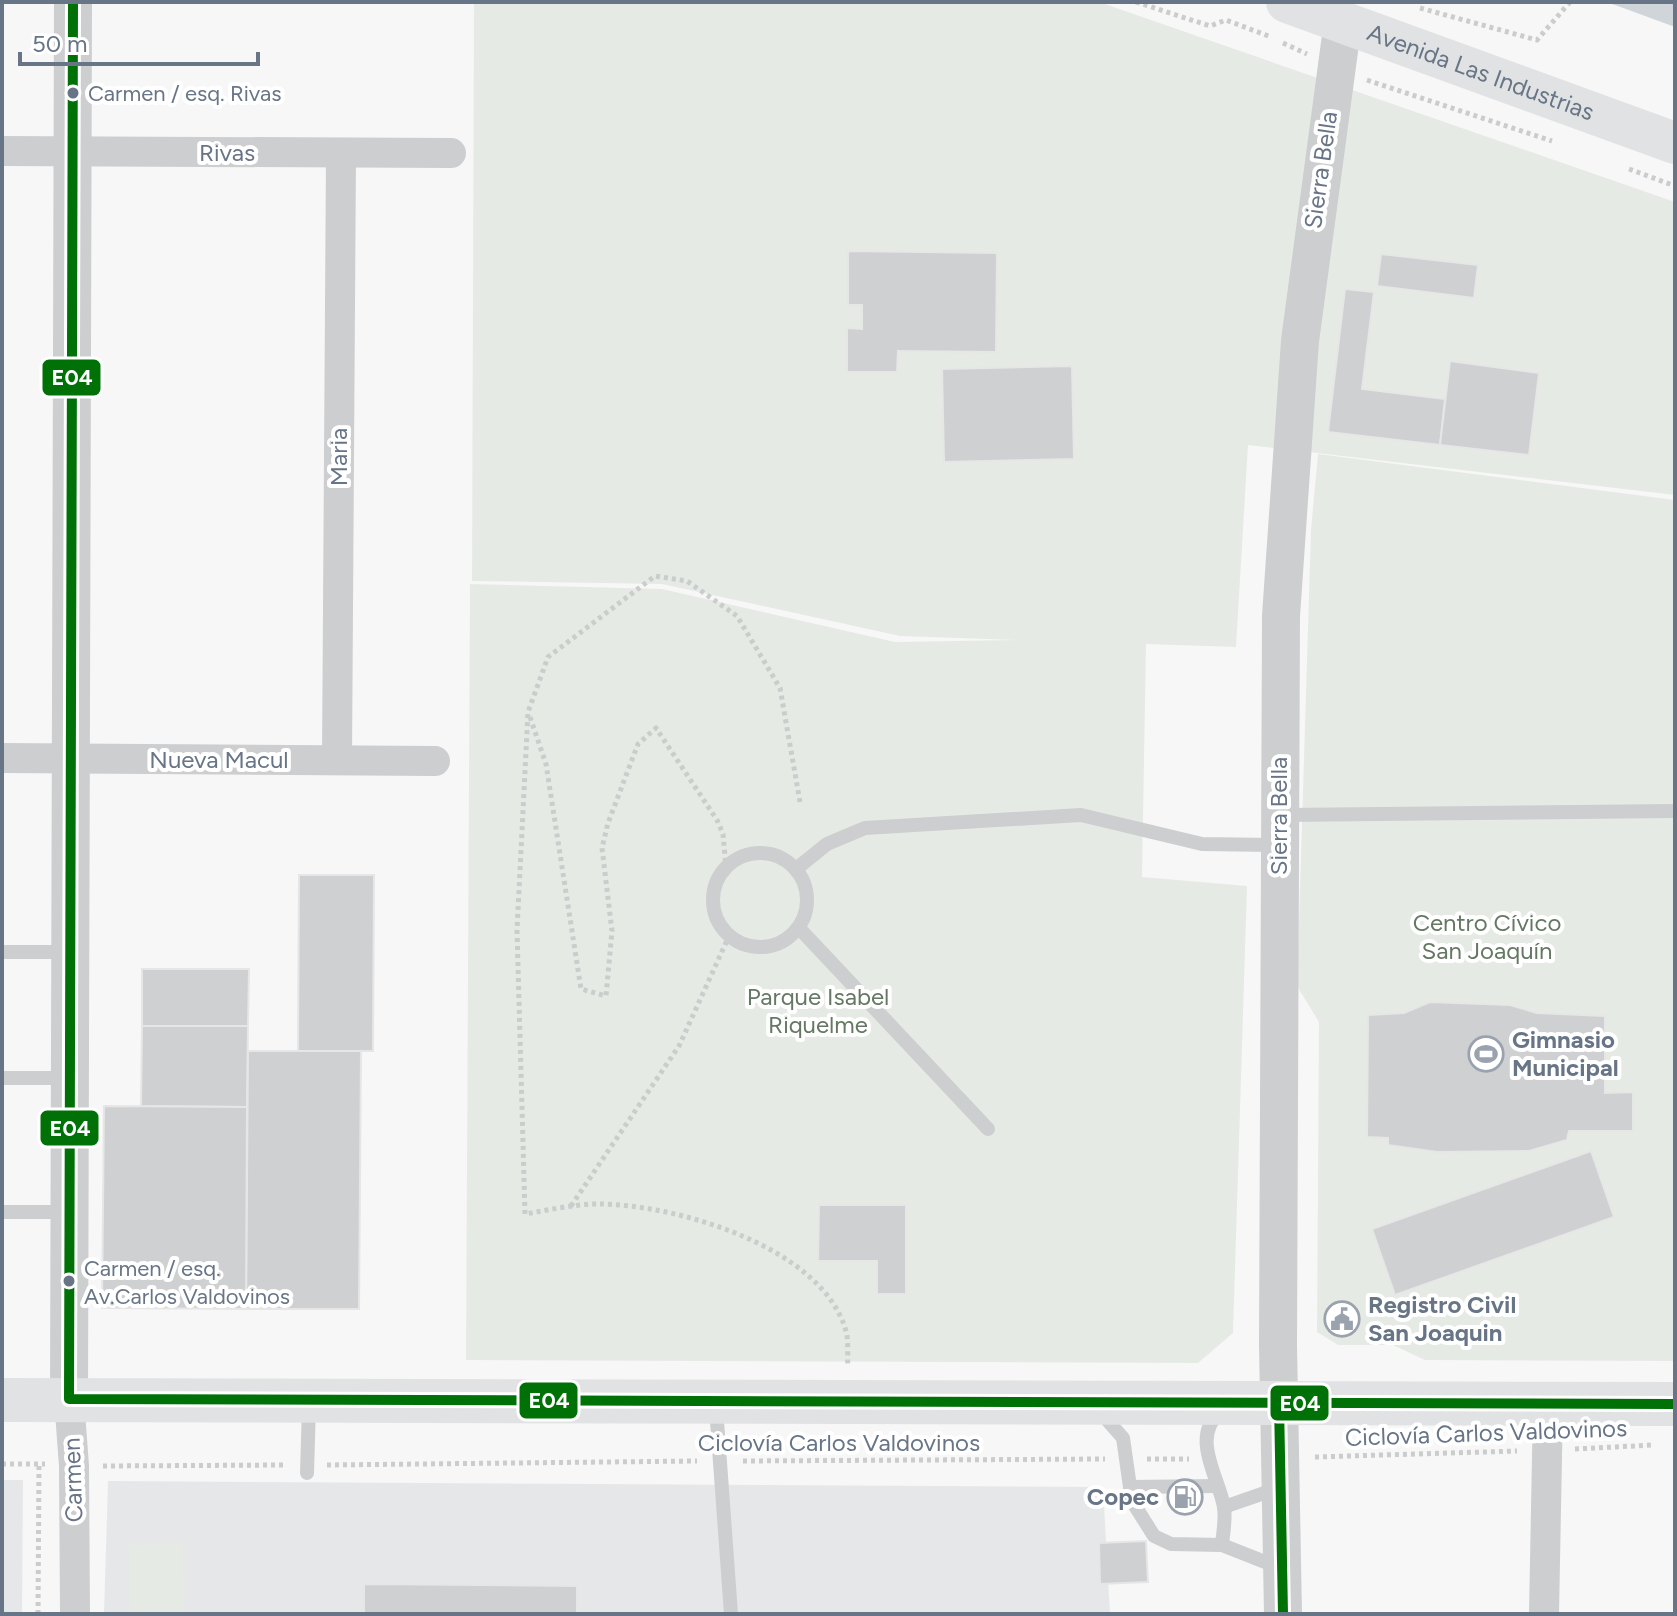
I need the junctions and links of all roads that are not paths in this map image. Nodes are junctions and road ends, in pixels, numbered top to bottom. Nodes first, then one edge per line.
1 (73, 2) edge
2 (1287, 2) edge
3 (1343, 21) junction
4 (1675, 143) edge
5 (2, 151) edge
6 (70, 152) junction
7 (341, 153) junction
8 (451, 153) dead end
9 (2, 758) edge
10 (72, 758) junction
11 (337, 760) junction
12 (435, 761) dead end
13 (1675, 811) edge
14 (1278, 830) junction
15 (796, 869) junction
16 (799, 928) junction
17 (2, 952) edge
18 (71, 952) junction
19 (2, 1078) edge
20 (71, 1078) junction
21 (988, 1129) dead end
22 (2, 1212) edge
23 (70, 1212) junction
24 (69, 1399) junction
25 (2, 1400) edge
26 (309, 1400) junction
27 (715, 1402) junction
28 (1091, 1403) junction
29 (1230, 1403) junction
30 (1279, 1403) junction
31 (1548, 1404) junction
32 (1675, 1404) edge
33 (307, 1469) road end
34 (1279, 1473) junction
35 (1217, 1486) junction
36 (1130, 1487) junction
37 (1224, 1507) junction
38 (1222, 1545) junction
39 (1281, 1568) junction
40 (75, 1614) edge
41 (731, 1614) edge
42 (1283, 1614) edge
43 (1544, 1614) edge

1 - 6 street, Carmen
2 - 3 main road, Avenida Las Industrias
3 - 4 main road, Avenida Las Industrias
3 - 14 street, Sierra Bella
5 - 6 street, Rivas
6 - 7 street, Rivas
6 - 10 street, Carmen
7 - 8 street, Rivas
7 - 11 street, Maria
9 - 10 street, Nueva Macul
10 - 11 street, Nueva Macul
10 - 18 street, Carmen
11 - 12 street, Nueva Macul
13 - 14 lane
14 - 15 lane
14 - 30 street, Sierra Bella
15 - 16 lane
15 - 16 lane
16 - 21 lane
17 - 18 lane
18 - 20 street, Carmen
19 - 20 lane
20 - 23 street, Carmen
22 - 23 lane
23 - 24 street, Carmen
24 - 25 main road
24 - 26 main road
24 - 40 street, Carmen
26 - 27 main road
26 - 33 lane
27 - 28 main road
27 - 41 lane
28 - 29 main road
28 - 36 lane
29 - 30 main road
29 - 35 lane
30 - 31 main road
30 - 34 street, Sierra Bella
31 - 32 main road
31 - 43 street
34 - 37 lane
34 - 39 street, Sierra Bella
35 - 36 lane
35 - 37 lane
36 - 38 lane
37 - 38 lane
38 - 39 lane
39 - 42 street, Sierra Bella

